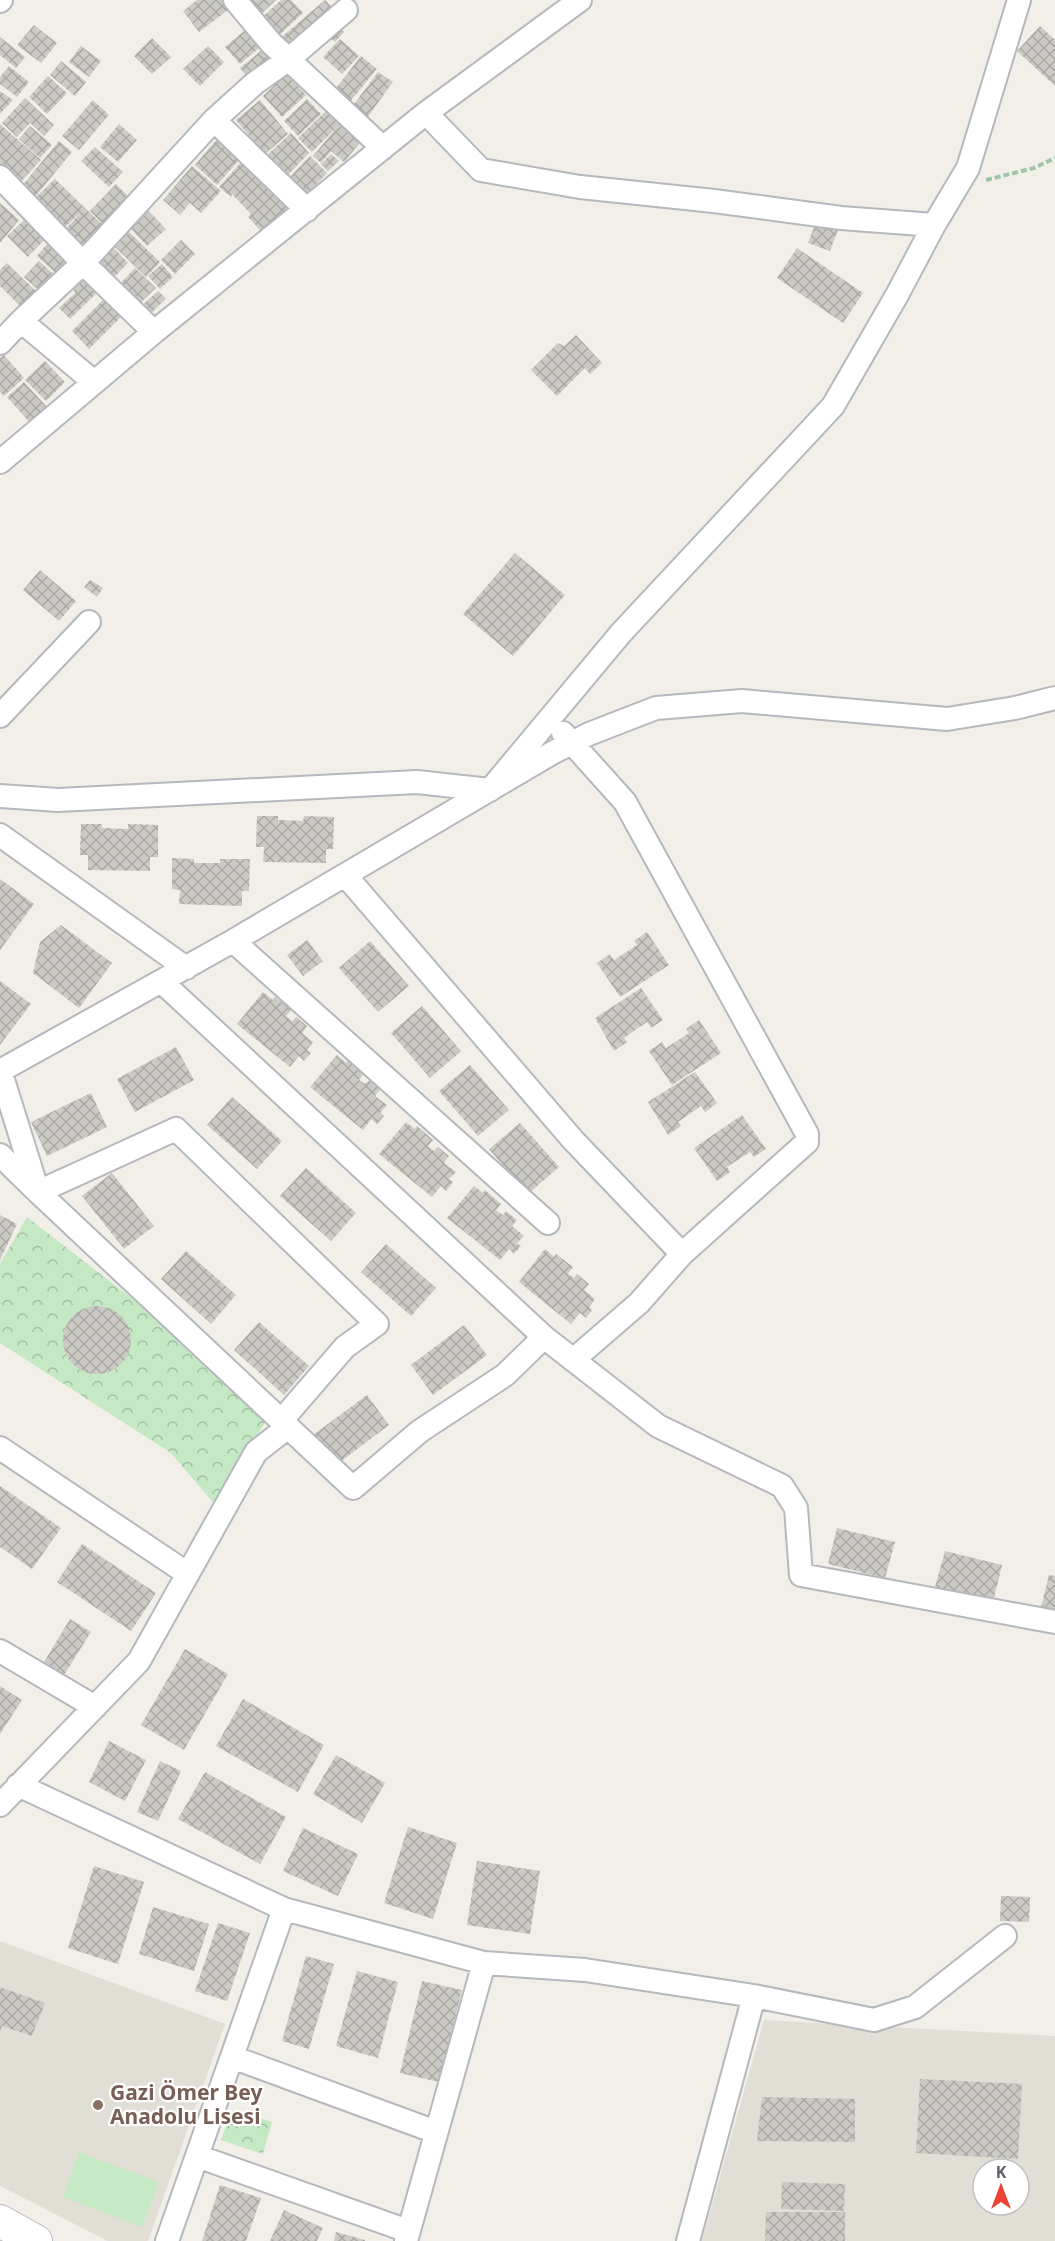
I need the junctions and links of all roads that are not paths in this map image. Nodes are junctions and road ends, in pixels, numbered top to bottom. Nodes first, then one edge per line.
1 (235, 0) edge
2 (580, 0) edge
3 (1019, 0) edge
4 (346, 10) dead end
5 (289, 59) junction
6 (426, 113) junction
7 (213, 120) junction
8 (383, 148) junction
9 (0, 177) edge
10 (307, 210) junction
11 (934, 225) junction
12 (83, 263) junction
13 (21, 321) junction
14 (154, 332) junction
15 (0, 343) edge
16 (94, 382) junction
17 (0, 462) edge
18 (89, 622) dead end
19 (1055, 698) edge
20 (0, 716) edge
21 (551, 717) junction
22 (572, 743) junction
23 (490, 790) junction
24 (0, 796) edge
25 (0, 835) edge
26 (345, 876) junction
27 (233, 941) junction
28 (186, 968) junction
29 (162, 982) junction
30 (0, 1070) edge
31 (0, 1155) edge
32 (38, 1192) junction
33 (548, 1223) dead end
34 (682, 1254) junction
35 (544, 1337) junction
36 (573, 1360) junction
37 (284, 1424) junction
38 (0, 1448) edge
39 (188, 1574) junction
40 (1055, 1622) edge
41 (0, 1651) edge
42 (95, 1707) junction
43 (18, 1785) junction
44 (0, 1805) edge
45 (284, 1909) junction
46 (1005, 1936) dead end
47 (484, 1963) junction
48 (754, 1996) junction
49 (232, 2057) junction
50 (436, 2132) junction
51 (197, 2156) junction
52 (0, 2221) edge
53 (407, 2236) edge
54 (36, 2241) edge
55 (167, 2241) edge
56 (688, 2241) edge

1 - 5 street
2 - 6 street
3 - 11 street
4 - 5 street
5 - 7 street
5 - 8 street
6 - 8 street
6 - 11 street
7 - 10 street
7 - 12 street
8 - 10 street
9 - 12 street
10 - 14 street
11 - 21 street
12 - 13 street
12 - 14 street
13 - 15 street
13 - 16 street
14 - 16 street
16 - 17 street
18 - 20 street
19 - 22 street
21 - 22 street
21 - 23 street
22 - 23 street
22 - 34 street
23 - 24 street
23 - 26 street
25 - 28 street
26 - 27 street
26 - 34 street
27 - 28 street
27 - 33 street
28 - 29 street
29 - 30 street
29 - 35 street
30 - 32 street
31 - 32 street
32 - 37 street
32 - 37 street
34 - 36 street
35 - 36 street
35 - 37 street
36 - 40 street
37 - 39 street
38 - 39 street
39 - 42 street
41 - 42 street
42 - 43 street
43 - 44 street
43 - 45 street
45 - 47 street
45 - 49 street
46 - 48 street
47 - 48 street
47 - 50 street
48 - 56 street
49 - 50 street
49 - 51 street
50 - 53 street
51 - 53 street
51 - 55 street
52 - 54 street

